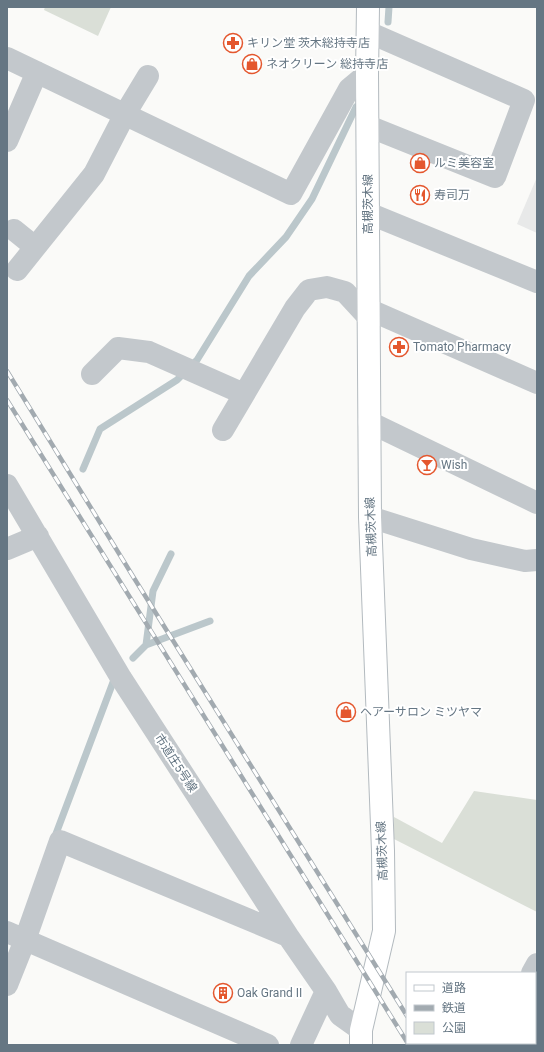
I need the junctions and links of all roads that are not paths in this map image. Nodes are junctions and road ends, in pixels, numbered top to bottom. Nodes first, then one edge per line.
1 (368, 7) edge
2 (368, 32) junction
3 (7, 58) edge
4 (37, 72) junction
5 (367, 74) junction
6 (148, 76) dead end
7 (125, 114) junction
8 (368, 126) junction
9 (7, 141) edge
10 (368, 213) junction
11 (14, 230) dead end
12 (35, 247) junction
13 (17, 270) dead end
14 (537, 282) edge
15 (369, 314) junction
16 (92, 374) dead end
17 (537, 383) edge
18 (244, 394) junction
19 (369, 422) junction
20 (223, 430) dead end
21 (7, 485) edge
22 (537, 503) edge
23 (370, 517) junction
24 (38, 536) junction
25 (7, 549) edge
26 (471, 549) junction
27 (537, 560) edge
28 (537, 565) edge
29 (16, 936) edge
30 (288, 936) junction
31 (7, 986) edge
32 (326, 991) junction
33 (361, 1038) edge
34 (268, 1045) edge
35 (301, 1045) edge

1 - 2 main road, 高槻茨木線
2 - 5 main road, 高槻茨木線
2 - 8 street
3 - 4 street
4 - 7 street
4 - 9 street
5 - 7 street
5 - 8 main road, 高槻茨木線
6 - 7 street
7 - 12 street
8 - 10 main road, 高槻茨木線
10 - 14 street
10 - 15 main road, 高槻茨木線
11 - 12 street
12 - 13 street
15 - 17 street
15 - 18 street
15 - 19 main road, 高槻茨木線
16 - 18 street
18 - 20 street
19 - 22 street
19 - 23 main road, 高槻茨木線
21 - 24 street, 市道庄5号線
23 - 26 street
23 - 33 main road, 高槻茨木線
24 - 25 street
24 - 30 street, 市道庄5号線
26 - 27 street
26 - 28 street
29 - 30 street
29 - 31 street
29 - 34 street
30 - 32 street, 市道庄5号線
32 - 33 street, 市道庄5号線
32 - 35 street

